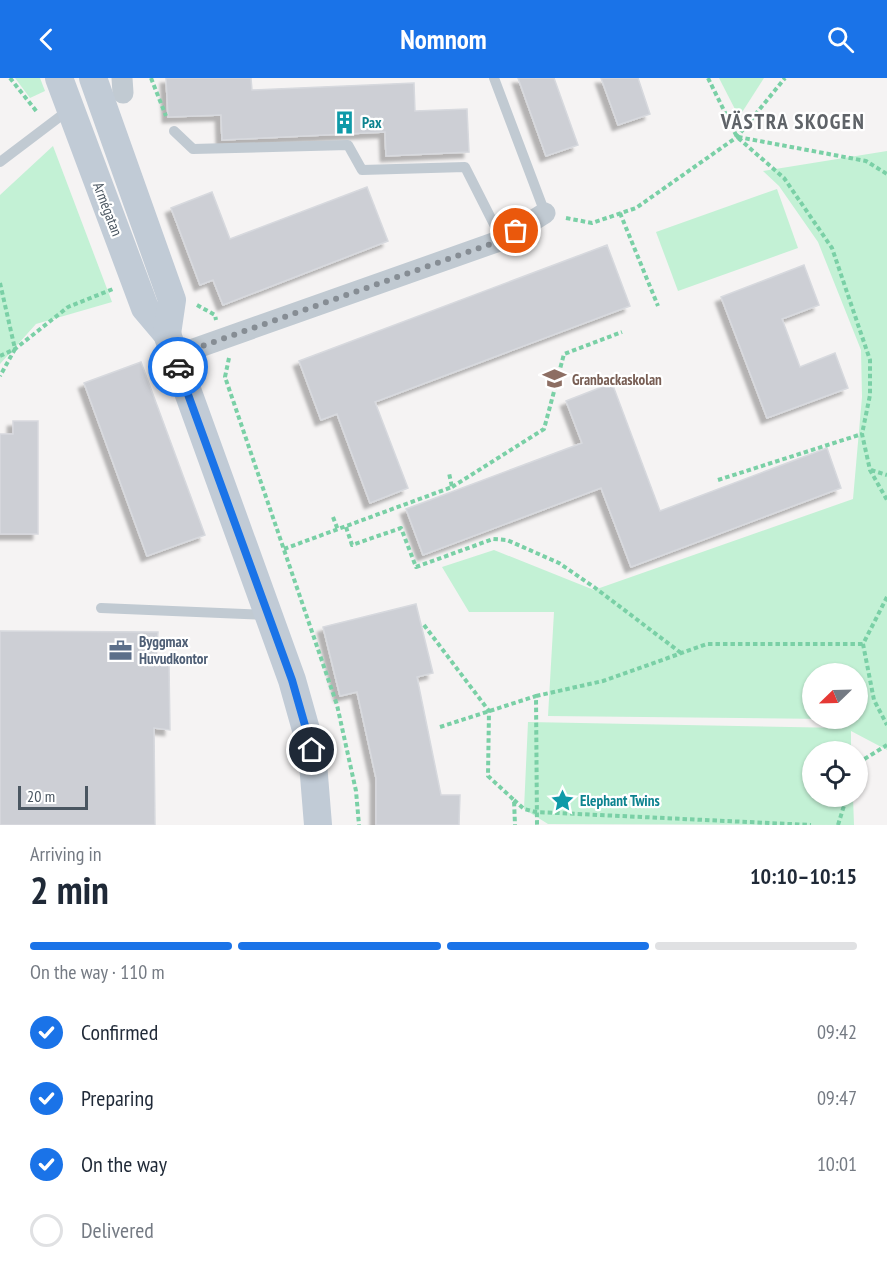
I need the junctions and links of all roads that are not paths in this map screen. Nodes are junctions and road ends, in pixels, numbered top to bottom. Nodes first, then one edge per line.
1 (58, 78) edge
2 (93, 78) edge
3 (494, 78) edge
4 (70, 108) junction
5 (174, 131) road end
6 (0, 162) edge
7 (545, 213) joint
8 (502, 240) junction
9 (170, 345) junction
10 (101, 608) dead end
11 (269, 615) junction
12 (318, 825) edge

1 - 4 street, Armégatan
2 - 9 street, Armégatan
3 - 7 lane
4 - 6 lane
4 - 9 street, Armégatan
5 - 8 lane
7 - 8 street
8 - 9 street
9 - 11 street, Armégatan
10 - 11 lane
11 - 12 street, Armégatan

